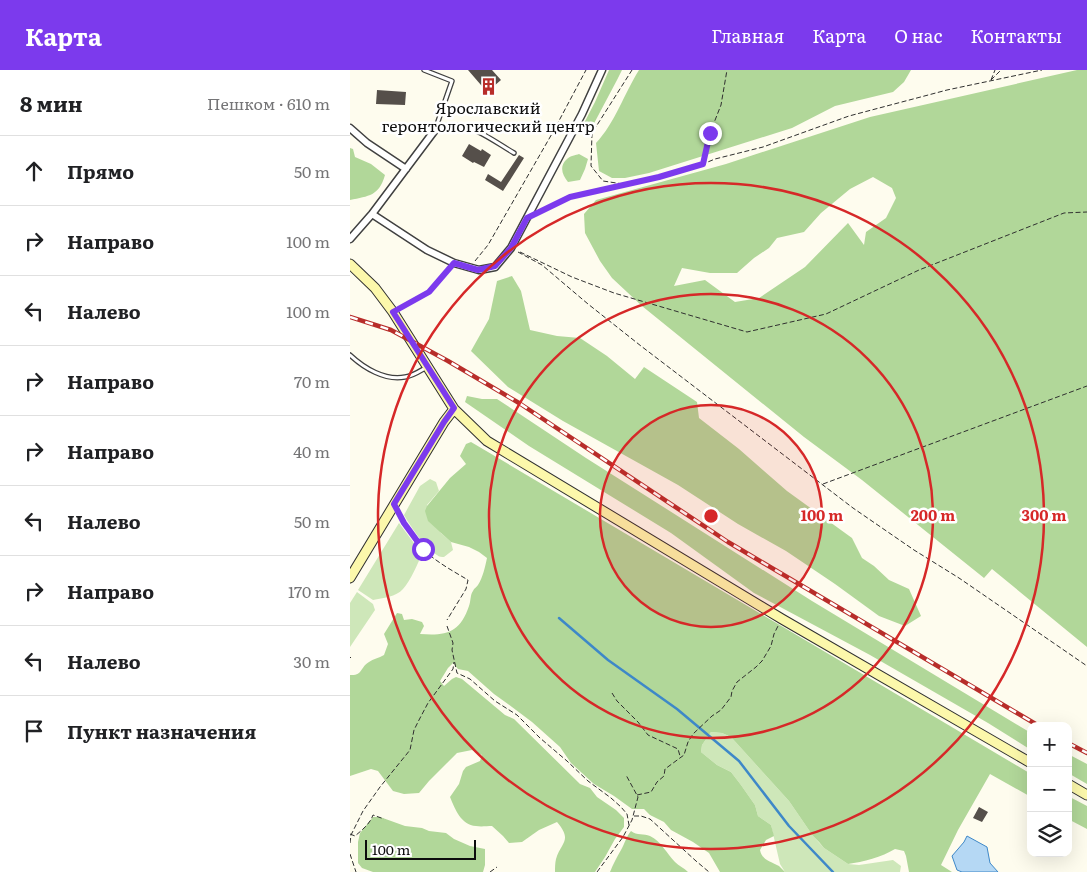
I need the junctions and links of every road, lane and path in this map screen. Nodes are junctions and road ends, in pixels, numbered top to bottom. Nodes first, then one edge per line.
1 (424, 70) edge
2 (586, 70) edge
3 (602, 70) edge
4 (632, 70) edge
5 (727, 70) edge
6 (995, 70) edge
7 (1001, 70) edge
8 (1042, 70) edge
9 (991, 81) junction
10 (350, 128) edge
11 (435, 130) junction
12 (514, 153) dead end
13 (703, 164) junction
14 (406, 169) junction
15 (626, 184) junction
16 (1087, 212) edge
17 (372, 214) junction
18 (527, 218) junction
19 (350, 239) edge
20 (511, 248) junction
21 (454, 263) junction
22 (352, 268) edge
23 (469, 268) junction
24 (393, 312) junction
25 (350, 355) edge
26 (428, 367) junction
27 (1087, 386) edge
28 (454, 408) junction
29 (822, 484) junction
30 (394, 504) junction
31 (350, 578) edge
32 (782, 619) junction
33 (447, 620) dead end
34 (447, 626) dead end
35 (454, 662) junction
36 (1087, 666) edge
37 (612, 693) dead end
38 (680, 757) junction
39 (1027, 760) edge
40 (626, 775) dead end
41 (1072, 786) edge
42 (637, 795) junction
43 (1087, 795) edge
44 (633, 816) junction
45 (384, 819) dead end
46 (629, 825) junction
47 (351, 835) edge
48 (350, 842) edge
49 (350, 854) edge
50 (497, 867) dead end
51 (356, 872) edge
52 (490, 872) edge
53 (597, 872) edge
54 (709, 872) edge

1 - 11 lane
2 - 23 path
3 - 18 street
4 - 15 path
5 - 13 path
6 - 9 path
7 - 9 path
8 - 9 path
9 - 13 path
10 - 14 street
11 - 12 lane
11 - 14 street
13 - 15 path
14 - 17 street
15 - 18 path
16 - 20 path
17 - 19 street
17 - 21 street
18 - 20 street
20 - 23 street
20 - 29 path
21 - 23 street
21 - 24 path
22 - 24 main road
24 - 26 main road
25 - 26 lane
26 - 28 main road
27 - 29 path
28 - 30 main road
28 - 32 main road
29 - 36 path
30 - 31 main road
30 - 33 path
32 - 38 path
32 - 39 main road
34 - 35 path
35 - 46 path
35 - 47 path
37 - 38 path
38 - 42 path
40 - 42 path
41 - 43 main road
42 - 44 path
44 - 46 path
44 - 54 path
45 - 47 path
46 - 53 path
47 - 48 path
49 - 51 path
50 - 52 path

